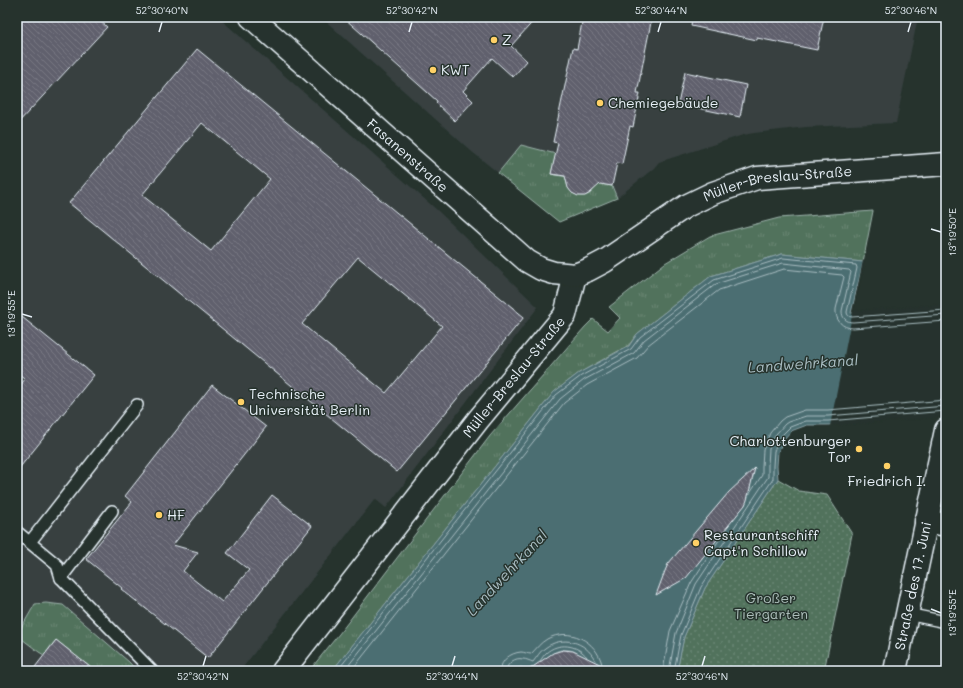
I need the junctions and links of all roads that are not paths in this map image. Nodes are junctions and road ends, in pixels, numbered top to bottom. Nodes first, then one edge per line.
1 (251, 17) edge
2 (946, 164) edge
3 (575, 275) junction
4 (137, 405) dead end
5 (945, 435) edge
6 (112, 511) dead end
7 (936, 523) edge
8 (17, 532) edge
9 (30, 542) junction
10 (61, 578) junction
11 (907, 614) junction
12 (946, 622) edge
13 (152, 671) edge
14 (283, 671) edge
15 (895, 671) edge

1 - 3 street, Fasanenstraße
2 - 3 street, Müller-Breslau-Straße
3 - 14 street, Müller-Breslau-Straße
4 - 9 lane
5 - 7 street, Straße des 17. Juni
6 - 10 lane
7 - 11 street, Straße des 17. Juni
8 - 9 lane
9 - 10 lane
10 - 13 lane
11 - 12 lane
11 - 15 street, Straße des 17. Juni

